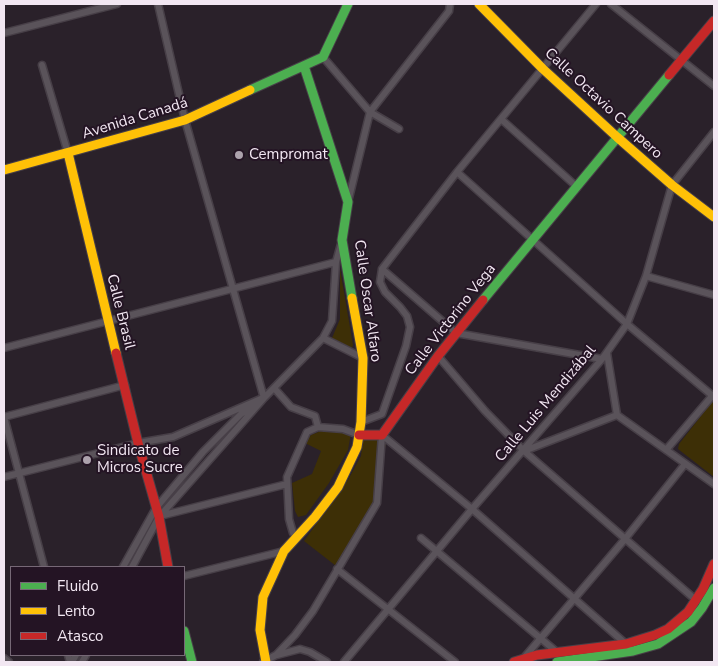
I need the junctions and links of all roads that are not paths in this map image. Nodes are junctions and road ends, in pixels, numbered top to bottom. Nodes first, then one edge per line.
1 (117, 4) edge
2 (158, 4) edge
3 (348, 4) edge
4 (450, 4) edge
5 (479, 4) edge
6 (596, 4) edge
7 (611, 4) edge
8 (714, 21) edge
9 (4, 33) edge
10 (323, 57) junction
11 (682, 59) junction
12 (42, 65) dead end
13 (304, 66) junction
14 (543, 69) junction
15 (714, 86) edge
16 (370, 112) junction
17 (501, 119) junction
18 (185, 120) junction
19 (399, 129) dead end
20 (714, 132) edge
21 (617, 137) junction
22 (68, 153) junction
23 (4, 170) edge
24 (457, 172) junction
25 (672, 185) junction
26 (576, 186) junction
27 (348, 202) junction
28 (714, 217) edge
29 (532, 238) junction
30 (342, 240) junction
31 (336, 262) junction
32 (382, 269) junction
33 (646, 276) junction
34 (234, 290) junction
35 (714, 295) edge
36 (108, 321) junction
37 (627, 324) junction
38 (456, 334) junction
39 (322, 338) junction
40 (4, 348) edge
41 (607, 352) junction
42 (438, 356) junction
43 (363, 358) junction
44 (602, 359) junction
45 (125, 385) junction
46 (274, 388) junction
47 (713, 396) edge
48 (264, 398) junction
49 (617, 415) junction
50 (4, 417) edge
51 (361, 422) junction
52 (318, 427) junction
53 (359, 435) junction
54 (382, 435) junction
55 (138, 443) junction
56 (666, 450) junction
57 (524, 451) junction
58 (685, 464) junction
59 (19, 474) junction
60 (4, 478) edge
61 (287, 484) junction
62 (714, 484) edge
63 (472, 509) junction
64 (158, 512) junction
65 (297, 538) junction
66 (421, 538) dead end
67 (626, 539) junction
68 (284, 551) junction
69 (438, 551) junction
70 (714, 564) edge
71 (44, 566) edge
72 (124, 566) edge
73 (132, 566) edge
74 (168, 566) edge
75 (337, 569) junction
76 (185, 576) edge
77 (714, 588) edge
78 (574, 598) junction
79 (696, 601) junction
80 (389, 609) junction
81 (185, 635) edge
82 (540, 638) junction
83 (626, 644) junction
84 (596, 649) junction
85 (633, 651) junction
86 (276, 655) junction
87 (4, 658) edge
88 (560, 659) edge
89 (592, 660) edge
90 (519, 661) edge
91 (9, 662) edge
92 (192, 662) edge
93 (264, 662) edge
94 (327, 662) edge
95 (344, 662) edge
96 (455, 662) edge

1 - 9 street
2 - 18 street
3 - 10 street
4 - 16 street, Calle Oscar Alfaro
5 - 14 street, Calle Octavio Campero
6 - 14 street
7 - 11 street
8 - 11 street, Calle Victorino Vega
10 - 13 street, Avenida Canadá
10 - 16 street
11 - 15 street
11 - 21 street, Calle Victorino Vega
12 - 22 street, Calle Brasil
13 - 18 street, Avenida Canadá
13 - 27 street
14 - 17 street
14 - 21 street, Calle Octavio Campero
16 - 19 street
16 - 27 street, Calle Oscar Alfaro
17 - 24 street
17 - 26 street
18 - 22 street, Avenida Canadá
18 - 34 street
20 - 25 street, Calle Luis Mendizábal
21 - 25 street, Calle Octavio Campero
21 - 26 street, Calle Victorino Vega
22 - 23 street, Avenida Canadá
22 - 36 street, Calle Brasil
24 - 29 street
24 - 32 street
25 - 28 street, Calle Octavio Campero
25 - 33 street, Calle Luis Mendizábal
26 - 29 street, Calle Victorino Vega
27 - 30 street, Calle Oscar Alfaro
29 - 37 street
29 - 38 street, Calle Victorino Vega
30 - 31 street
30 - 43 street, Calle Oscar Alfaro
31 - 34 street
31 - 39 street
32 - 38 street
32 - 51 street
33 - 35 street
33 - 37 street, Calle Luis Mendizábal
34 - 36 street
34 - 48 street
36 - 40 street
36 - 45 street, Calle Brasil
37 - 41 street, Calle Luis Mendizábal
37 - 47 street
38 - 42 street, Calle Victorino Vega
38 - 44 street
39 - 43 street
39 - 46 street
41 - 44 street, Calle Luis Mendizábal
41 - 49 street
42 - 54 street, Calle Victorino Vega
42 - 57 street
43 - 51 street, Calle Oscar Alfaro
44 - 57 street, Calle Luis Mendizábal
45 - 50 street
45 - 55 street, Calle Brasil
46 - 48 street
46 - 52 street
47 - 56 street
48 - 55 street
48 - 64 street
49 - 56 street
49 - 57 street
50 - 59 street
51 - 53 street, Calle Oscar Alfaro
52 - 53 street
52 - 61 street
53 - 54 street
53 - 65 street, Calle Oscar Alfaro
54 - 63 street
54 - 75 street
55 - 59 street
55 - 64 street, Calle Brasil
56 - 58 street
57 - 63 street, Calle Luis Mendizábal
57 - 67 street
58 - 62 street
58 - 67 street
59 - 60 street
59 - 71 street
61 - 64 street
61 - 65 street
63 - 69 street, Calle Luis Mendizábal
63 - 78 street
64 - 72 street
64 - 73 street
64 - 74 street, Calle Brasil
65 - 68 street, Calle Oscar Alfaro
66 - 69 street
67 - 78 street
67 - 79 street
68 - 76 street
68 - 93 street, Calle Oscar Alfaro
69 - 80 street, Calle Luis Mendizábal
69 - 82 street
70 - 79 street
75 - 80 street
75 - 86 street
77 - 85 street
78 - 82 street
78 - 83 street
79 - 83 street
80 - 95 street, Calle Luis Mendizábal
80 - 96 street
81 - 92 street
82 - 88 street
82 - 90 street
83 - 84 street
83 - 85 street
84 - 88 street
84 - 89 street
85 - 89 street
86 - 93 street
86 - 94 street
87 - 91 street
88 - 89 street
88 - 90 street

